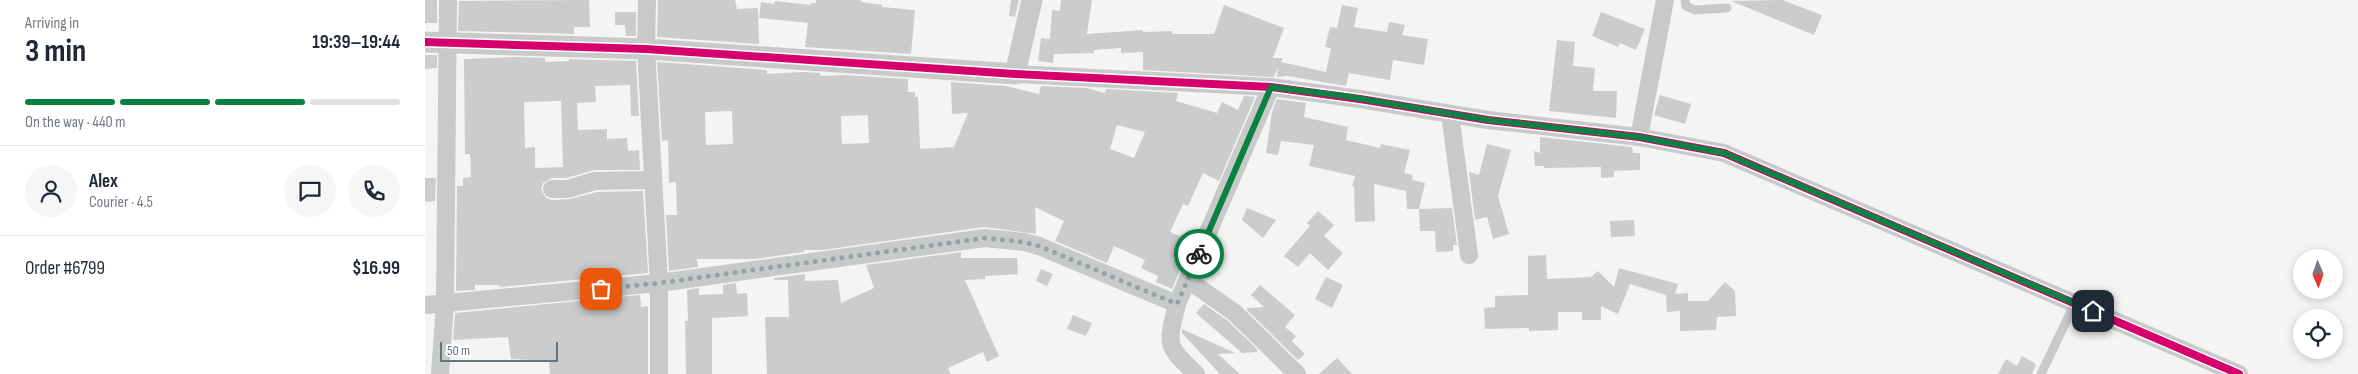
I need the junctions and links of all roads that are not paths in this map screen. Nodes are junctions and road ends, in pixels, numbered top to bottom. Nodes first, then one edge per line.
1 (448, 0) edge
2 (647, 0) edge
3 (1033, 0) edge
4 (1665, 0) edge
5 (1685, 0) edge
6 (1727, 8) dead end
7 (425, 42) edge
8 (447, 42) junction
9 (645, 49) junction
10 (1015, 74) junction
11 (1271, 87) junction
12 (1450, 114) junction
13 (1639, 137) junction
14 (652, 180) junction
15 (551, 188) dead end
16 (1469, 256) dead end
17 (1188, 280) junction
18 (659, 283) junction
19 (425, 304) edge
20 (445, 304) junction
21 (1177, 304) junction
22 (2075, 304) junction
23 (440, 374) edge
24 (659, 374) edge
25 (1197, 374) edge
26 (1297, 374) edge
27 (2041, 374) edge
28 (2239, 374) edge

1 - 8 street
2 - 9 street
3 - 10 street
4 - 13 street
5 - 6 lane
7 - 8 street
8 - 9 street
8 - 20 street
9 - 10 street
9 - 14 street
10 - 11 street
11 - 12 street
11 - 17 street
12 - 13 street
12 - 16 street
13 - 22 street
14 - 15 street
14 - 18 street
17 - 21 street
17 - 26 street
18 - 20 street
18 - 21 street
18 - 24 street
19 - 20 street
20 - 23 street
21 - 25 street
22 - 27 lane
22 - 28 street

